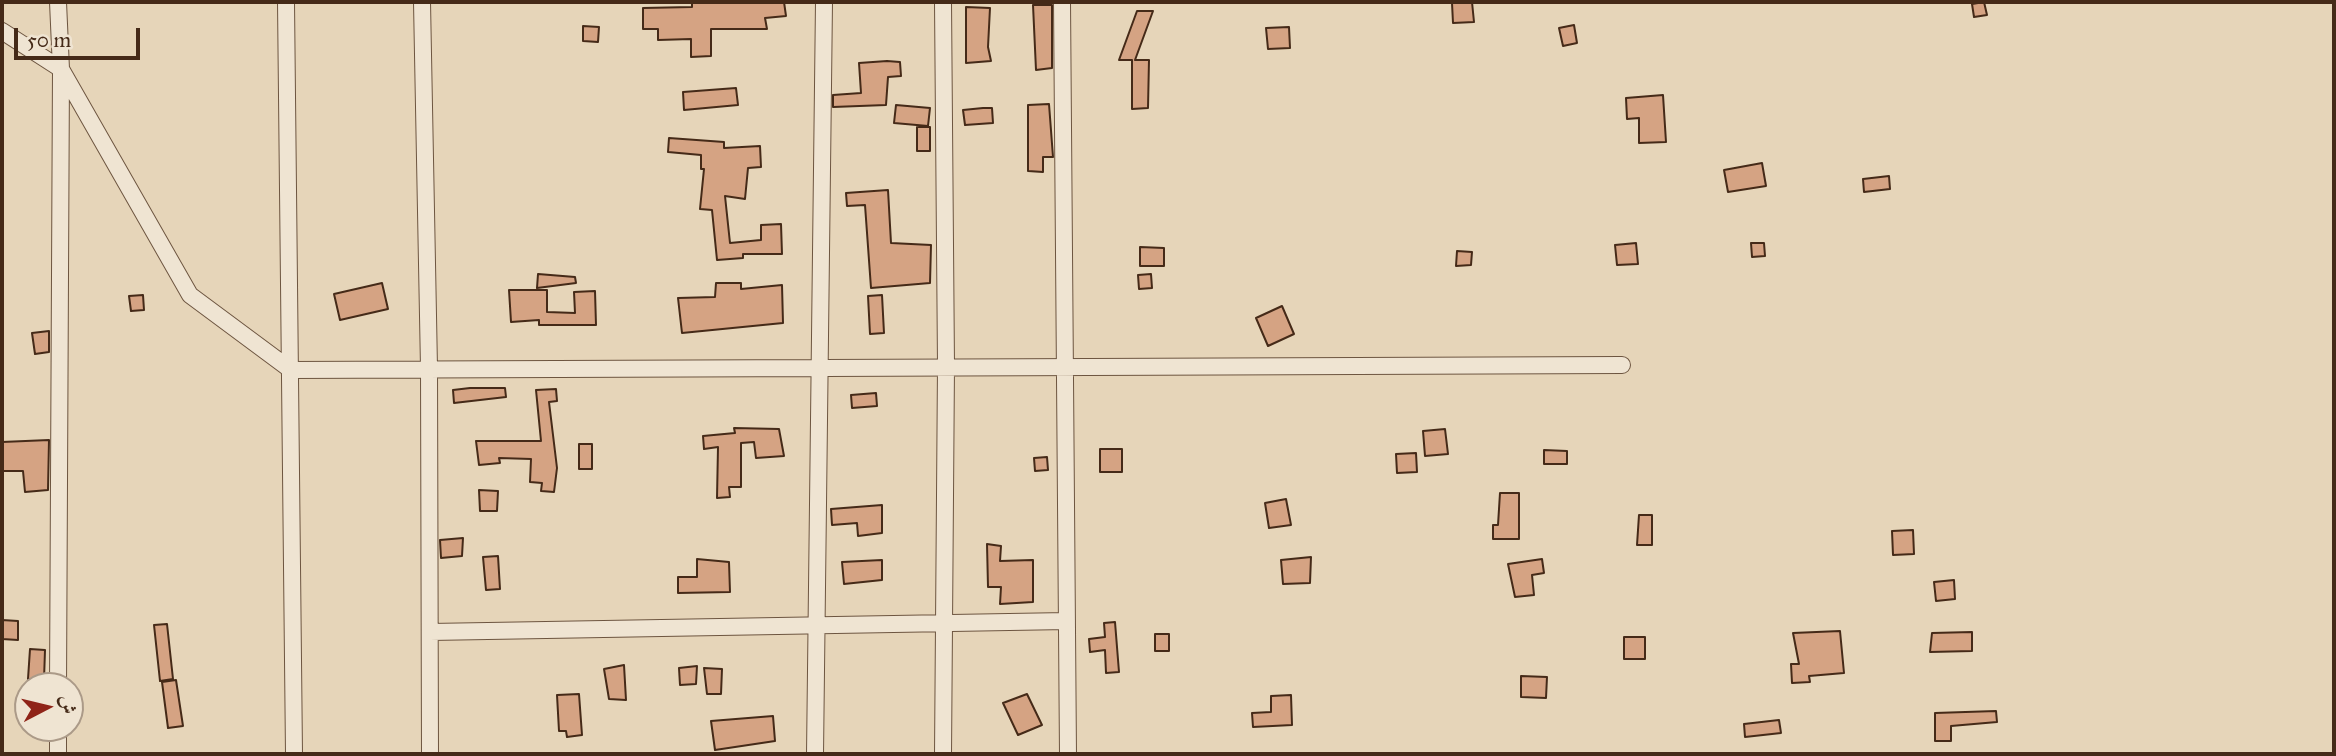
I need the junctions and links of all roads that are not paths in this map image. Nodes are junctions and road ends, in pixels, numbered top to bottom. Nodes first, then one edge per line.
1 (58, 2) edge
2 (286, 2) edge
3 (422, 2) edge
4 (824, 2) edge
5 (943, 2) edge
6 (1062, 2) edge
7 (2, 31) edge
8 (61, 69) junction
9 (1622, 365) dead end
10 (820, 366) junction
11 (946, 366) junction
12 (1065, 366) junction
13 (429, 368) junction
14 (290, 370) junction
15 (1067, 621) junction
16 (944, 622) junction
17 (817, 624) junction
18 (430, 632) junction
19 (58, 672) edge
20 (294, 754) edge
21 (430, 754) edge
22 (815, 754) edge
23 (943, 754) edge
24 (1068, 754) edge

1 - 8 street
2 - 14 street
3 - 13 street
4 - 10 street
5 - 11 street
6 - 12 street
7 - 8 street
8 - 14 street
8 - 19 street
9 - 12 street
10 - 11 street
10 - 13 street
10 - 17 street
11 - 12 street
11 - 16 street
12 - 15 street
13 - 14 street
13 - 18 street
14 - 20 street
15 - 16 street
15 - 24 street
16 - 17 street
16 - 23 street
17 - 18 street
17 - 22 street
18 - 21 street

